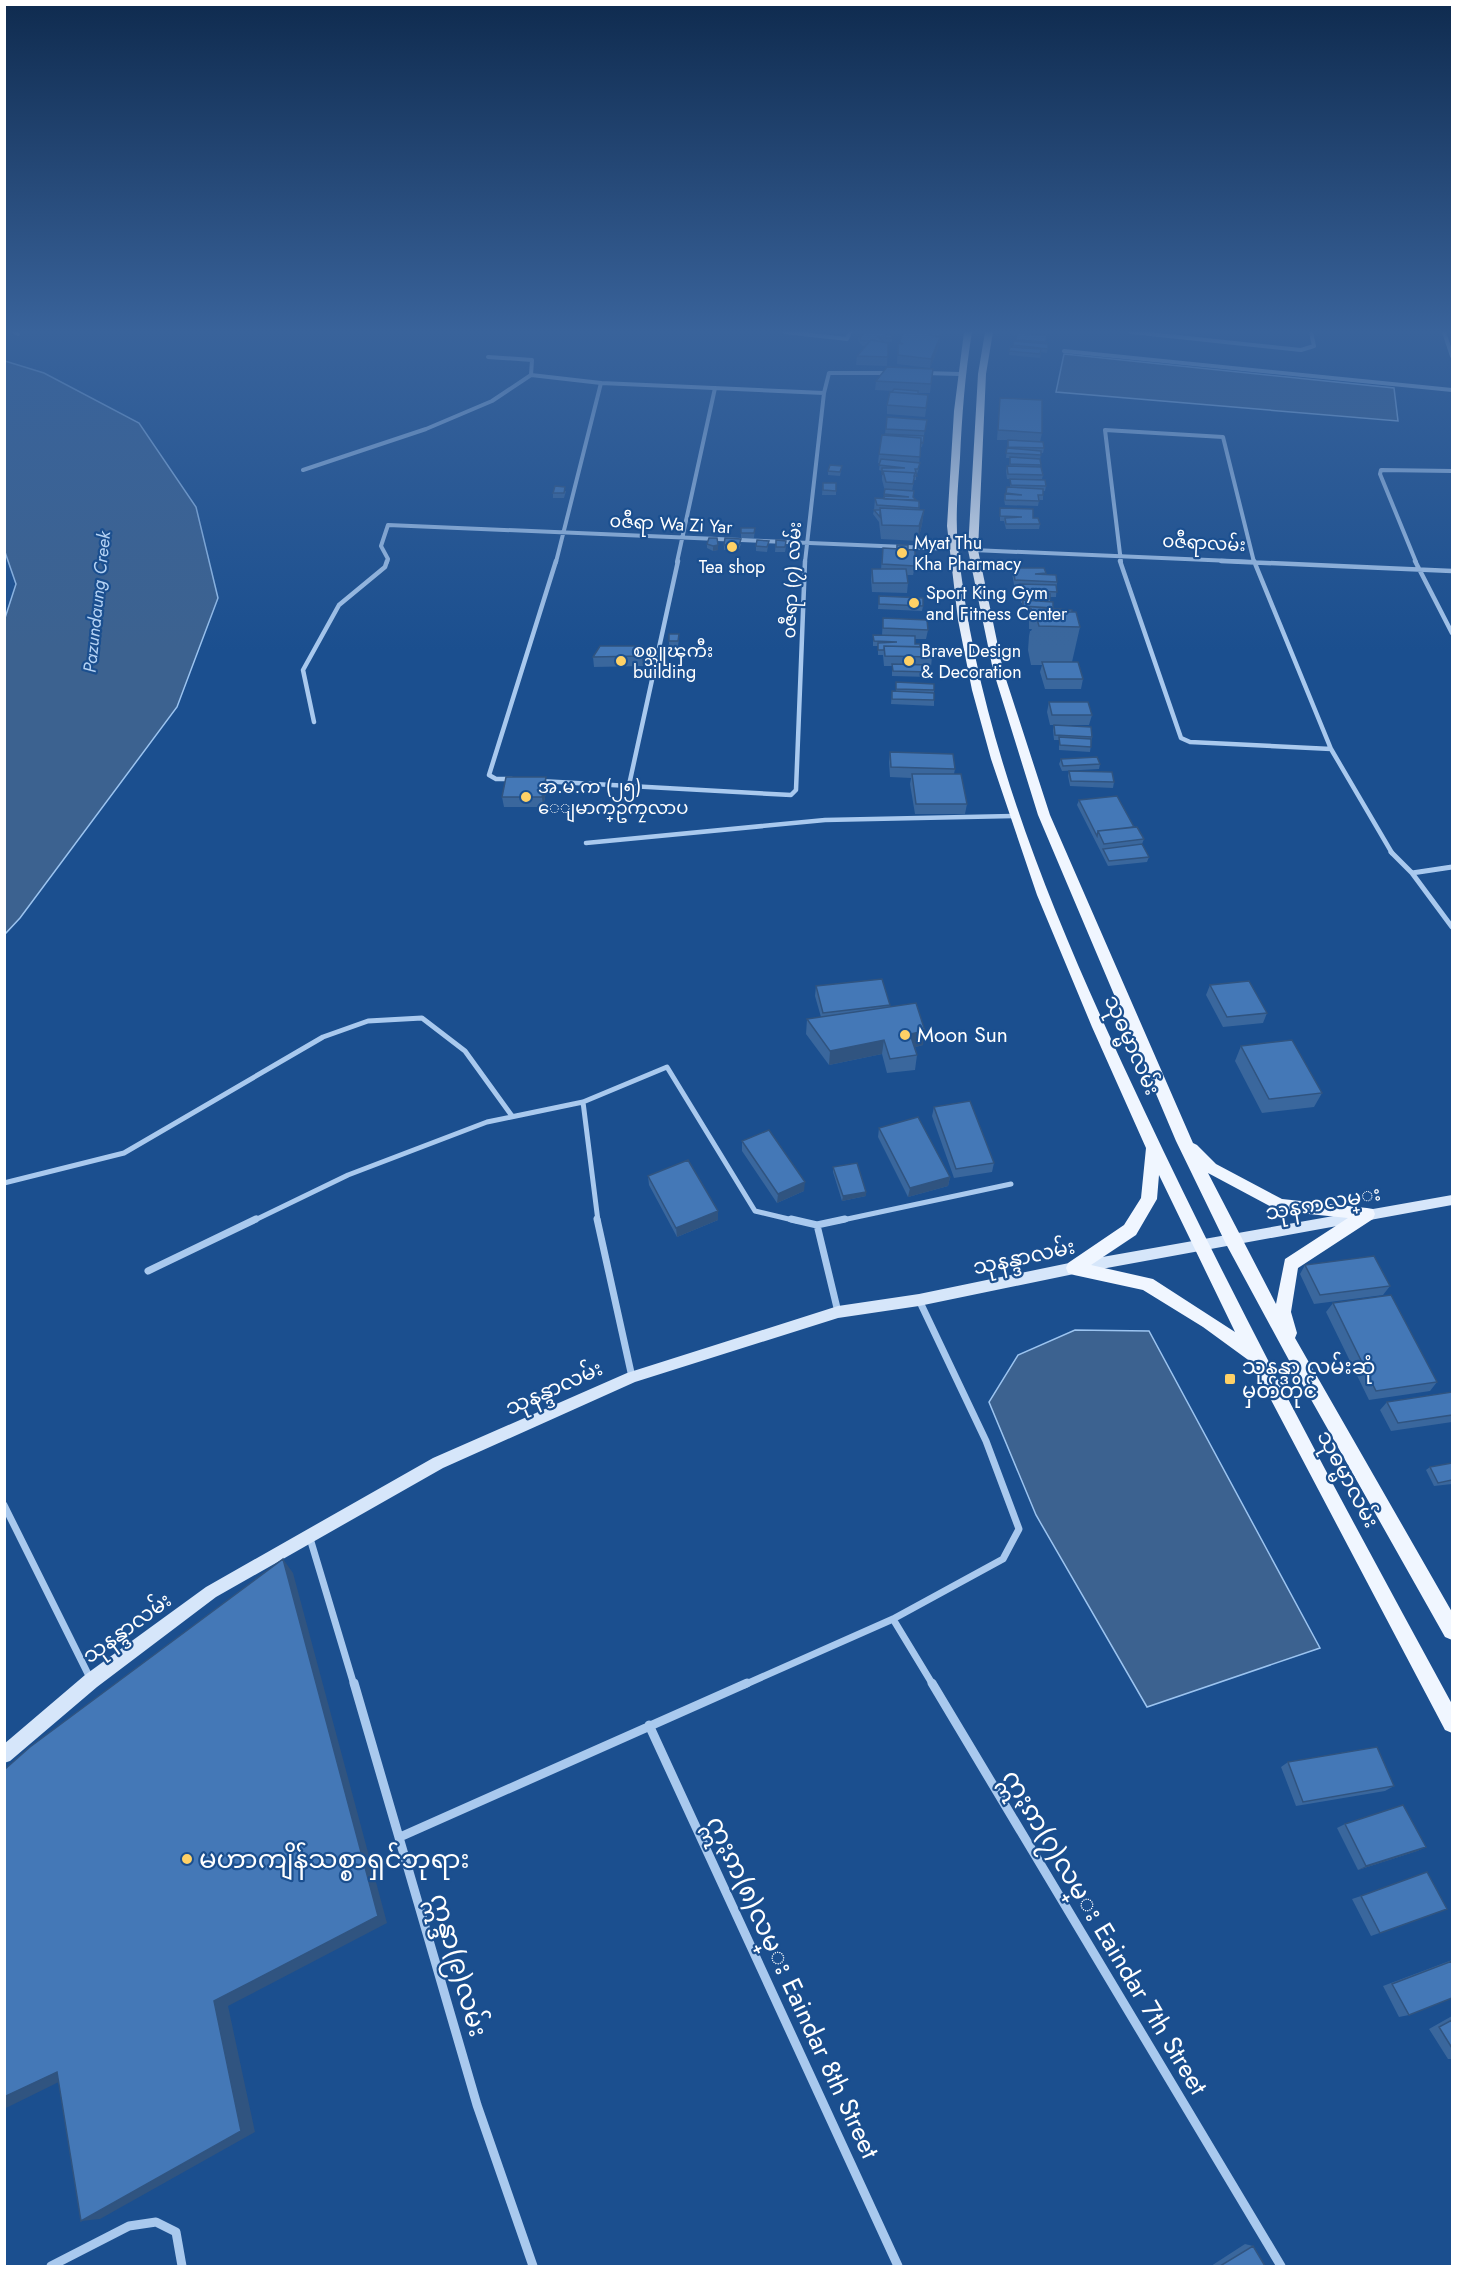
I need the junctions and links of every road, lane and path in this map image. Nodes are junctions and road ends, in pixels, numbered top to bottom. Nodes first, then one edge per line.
1 (399, 438) edge
2 (588, 438) edge
3 (704, 438) edge
4 (819, 438) edge
5 (956, 438) edge
6 (979, 438) edge
7 (1106, 438) edge
8 (1223, 438) edge
9 (303, 470) dead end
10 (1452, 471) edge
11 (565, 532) junction
12 (682, 538) junction
13 (806, 543) junction
14 (953, 549) junction
15 (973, 550) junction
16 (1118, 555) junction
17 (1254, 562) junction
18 (1419, 570) junction
19 (1452, 571) edge
20 (1452, 633) edge
21 (314, 722) dead end
22 (1331, 749) junction
23 (518, 780) edge
24 (529, 780) edge
25 (629, 785) junction
26 (1013, 816) junction
27 (586, 843) dead end
28 (1452, 867) edge
29 (1412, 873) junction
30 (1452, 927) edge
31 (583, 1102) junction
32 (512, 1116) junction
33 (1184, 1141) junction
34 (1154, 1148) junction
35 (4, 1183) edge
36 (1011, 1184) dead end
37 (1452, 1201) edge
38 (1367, 1214) junction
39 (817, 1225) junction
40 (1232, 1239) junction
41 (1200, 1245) junction
42 (1074, 1268) junction
43 (148, 1271) dead end
44 (919, 1300) junction
45 (838, 1312) junction
46 (1258, 1359) junction
47 (1297, 1359) junction
48 (632, 1377) junction
49 (4, 1504) edge
50 (309, 1534) junction
51 (894, 1619) junction
52 (1452, 1630) edge
53 (91, 1681) junction
54 (1452, 1723) edge
55 (649, 1725) junction
56 (4, 1755) edge
57 (400, 1837) junction
58 (51, 2266) edge
59 (182, 2266) edge
60 (534, 2266) edge
61 (898, 2266) edge
62 (1281, 2266) edge

1 - 9 street
2 - 11 street
3 - 12 street
4 - 13 street, ၀ဇီရာ (၇) လမ်း
5 - 14 main road, သုဓမ္မာလမ်း
6 - 15 main road, သုဓမ္မာလမ်း
7 - 16 street
8 - 17 street
10 - 18 street
11 - 12 street, ၀ဇီရာ Wa Zi Yar
11 - 21 street, ၀ဇီရာ Wa Zi Yar
11 - 23 street
12 - 13 street, ၀ဇီရာ Wa Zi Yar
12 - 25 street
13 - 14 street, ၀ဇီရာ Wa Zi Yar
13 - 25 street, ၀ဇီရာ (၇) လမ်း
14 - 15 main road, ဝဇီရာလမ်း
14 - 26 main road, သုဓမ္မာလမ်း
15 - 16 street, ဝဇီရာလမ်း
15 - 33 main road, သုဓမ္မာလမ်း
16 - 17 street, ဝဇီရာလမ်း
16 - 22 street
17 - 18 street, ဝဇီရာလမ်း
17 - 22 street
18 - 19 street, ဝဇီရာလမ်း
18 - 20 street
22 - 29 street
24 - 25 street
26 - 27 street
26 - 34 main road, သုဓမ္မာလမ်း
28 - 29 street
29 - 30 street
31 - 32 street
31 - 39 street
31 - 48 street
32 - 35 street
32 - 43 street
33 - 38 main road
33 - 40 main road, သုဓမ္မာလမ်း
34 - 41 main road, သုဓမ္မာလမ်း
34 - 42 main road
36 - 39 street
37 - 38 main road, သုနၵာလမ္း
38 - 40 main road, သုနၵာလမ္း
38 - 47 main road
39 - 45 street
40 - 41 main road, သုနၵာလမ္း
40 - 47 main road, သုဓမ္မာလမ်း
41 - 42 main road, သုနန္ဒာလမ်း
41 - 46 main road, သုဓမ္မာလမ်း
42 - 44 main road, သုနန္ဒာလမ်း
42 - 46 main road
44 - 45 main road, သုနန္ဒာလမ်း
44 - 51 street
45 - 48 main road, သုနန္ဒာလမ်း
46 - 54 main road, သုဓမ္မာလမ်း
47 - 52 main road, သုဓမ္မာလမ်း
48 - 50 main road, သုနန္ဒာလမ်း
49 - 53 street
50 - 53 main road, သုနန္ဒာလမ်း
50 - 57 street, ဣန္ဒာ(၉)လမ်း
51 - 55 street
51 - 62 street, ဣႏၵာ(၇)လမ္း Eaindar 7th Street
53 - 56 main road, သုနန္ဒာလမ်း
55 - 57 street
55 - 61 street, ဣႏၵာ(၈)လမ္း Eaindar 8th Street
57 - 60 street, ဣန္ဒာ(၉)လမ်း
58 - 59 street

